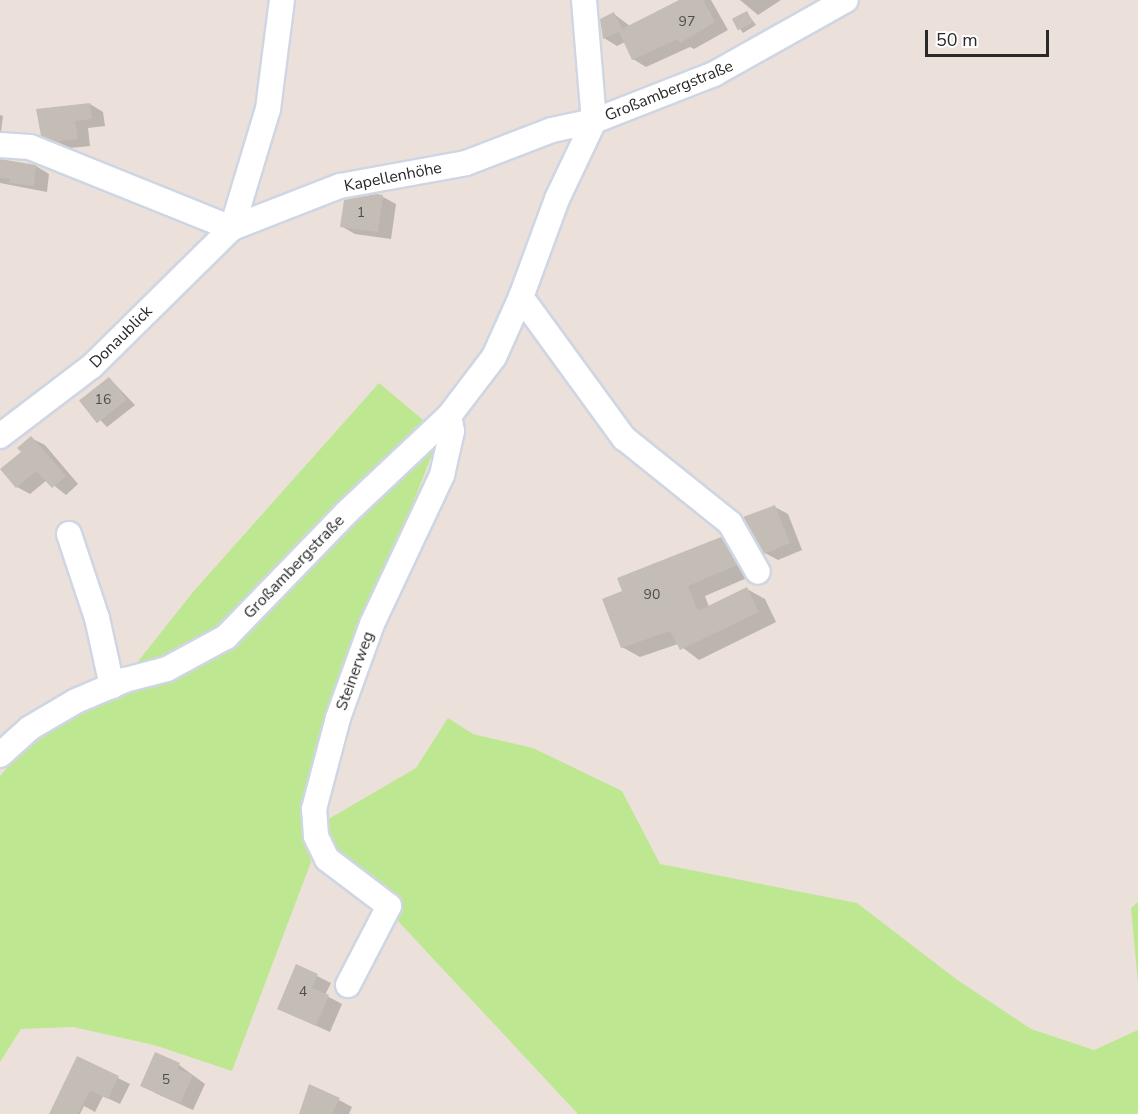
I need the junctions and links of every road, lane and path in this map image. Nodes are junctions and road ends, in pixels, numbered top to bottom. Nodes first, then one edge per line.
1 (282, 0) edge
2 (584, 0) edge
3 (846, 0) edge
4 (594, 121) junction
5 (0, 145) edge
6 (232, 228) junction
7 (521, 297) junction
8 (449, 416) junction
9 (0, 436) edge
10 (69, 534) dead end
11 (758, 572) dead end
12 (112, 686) junction
13 (0, 755) edge
14 (348, 985) dead end

1 - 6 street
2 - 4 street
3 - 4 street, Großambergstraße
4 - 6 street, Kapellenhöhe
4 - 7 street, Großambergstraße
5 - 6 street
6 - 9 street, Donaublick
7 - 8 street, Großambergstraße
7 - 11 street
8 - 12 street, Großambergstraße
8 - 14 street, Steinerweg
10 - 12 street
12 - 13 street, Großambergstraße

